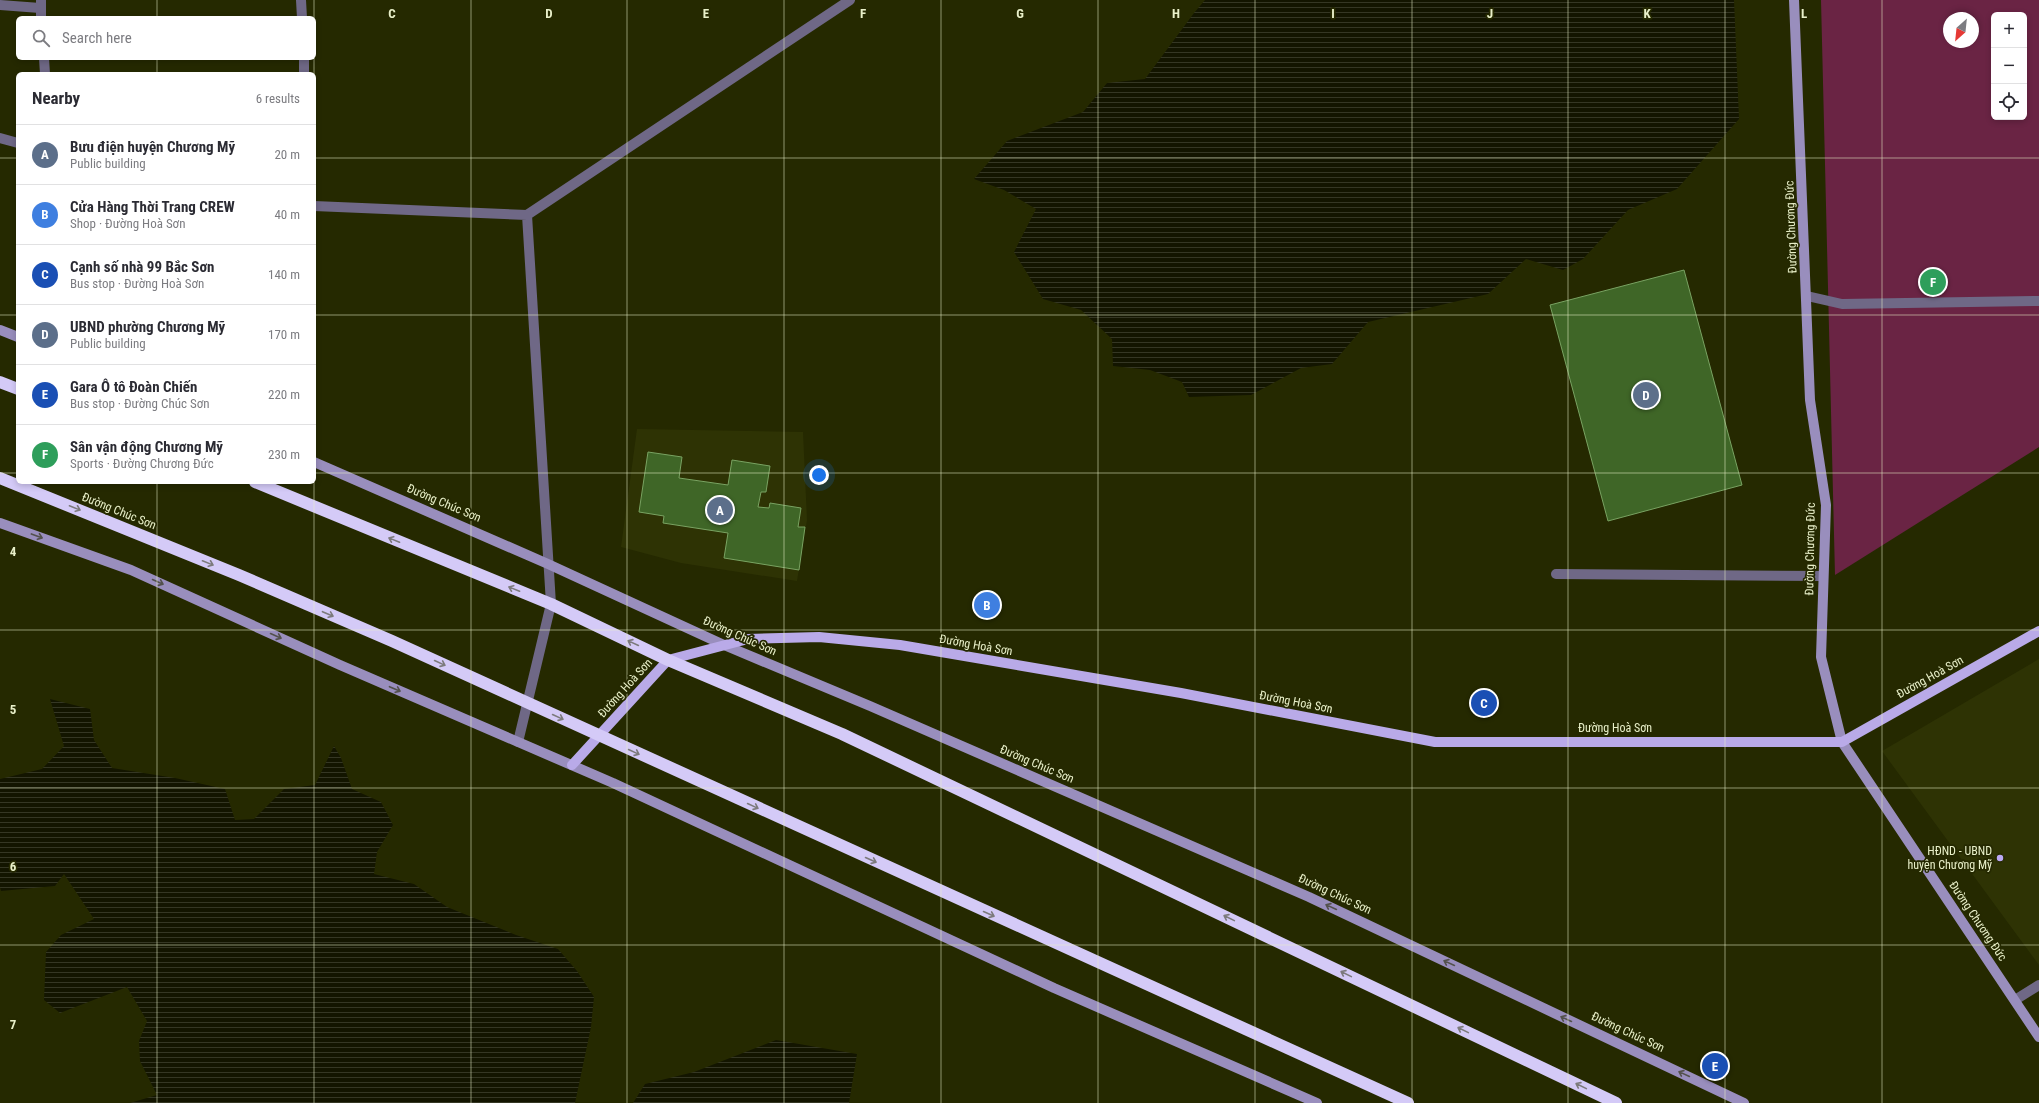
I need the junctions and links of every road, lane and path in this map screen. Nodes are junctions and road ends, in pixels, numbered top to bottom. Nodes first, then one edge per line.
1 (301, 0) edge
2 (850, 0) edge
3 (1794, 0) edge
4 (0, 5) edge
5 (41, 9) edge
6 (302, 16) edge
7 (44, 60) edge
8 (304, 60) edge
9 (45, 72) edge
10 (304, 72) edge
11 (0, 138) edge
12 (16, 142) edge
13 (316, 206) edge
14 (527, 214) junction
15 (1807, 296) junction
16 (2039, 301) edge
17 (0, 330) edge
18 (16, 336) edge
19 (0, 382) edge
20 (16, 388) edge
21 (316, 463) edge
22 (0, 478) edge
23 (260, 484) edge
24 (0, 523) edge
25 (548, 564) junction
26 (1556, 574) dead end
27 (1823, 576) junction
28 (551, 604) junction
29 (2039, 631) edge
30 (724, 645) junction
31 (668, 660) junction
32 (528, 704) junction
33 (599, 736) junction
34 (518, 742) junction
35 (1842, 742) junction
36 (572, 766) junction
37 (2039, 985) edge
38 (2015, 1000) junction
39 (2039, 1037) edge
40 (1317, 1103) edge
41 (1408, 1103) edge
42 (1616, 1103) edge
43 (1744, 1103) edge

1 - 6 street
2 - 14 street
3 - 15 street, Đường Chương Đức
4 - 5 street
7 - 9 street
8 - 10 street
11 - 12 street
13 - 14 street
14 - 25 street
15 - 16 street
15 - 27 street, Đường Chương Đức
17 - 18 street
19 - 20 highway
21 - 25 street, Đường Chúc Sơn
22 -> 32 highway, Đường Chúc Sơn
28 -> 23 highway
24 -> 34 street
25 - 28 street
25 - 30 street, Đường Chúc Sơn
26 - 27 street
27 - 35 street, Đường Chương Đức
31 -> 28 highway
28 - 32 street
29 - 35 main road, Đường Hoà Sơn
30 - 31 main road, Đường Hoà Sơn
30 - 35 main road, Đường Hoà Sơn
43 -> 30 street, Đường Chúc Sơn
31 - 33 main road, Đường Hoà Sơn
42 -> 31 highway
32 -> 33 highway, Đường Chúc Sơn
32 - 34 street
33 - 36 main road, Đường Hoà Sơn
33 -> 41 highway, Đường Chúc Sơn
34 - 36 street
35 - 38 street, Đường Chương Đức
36 - 40 street
37 - 38 street
38 - 39 street, Đường Chương Đức

